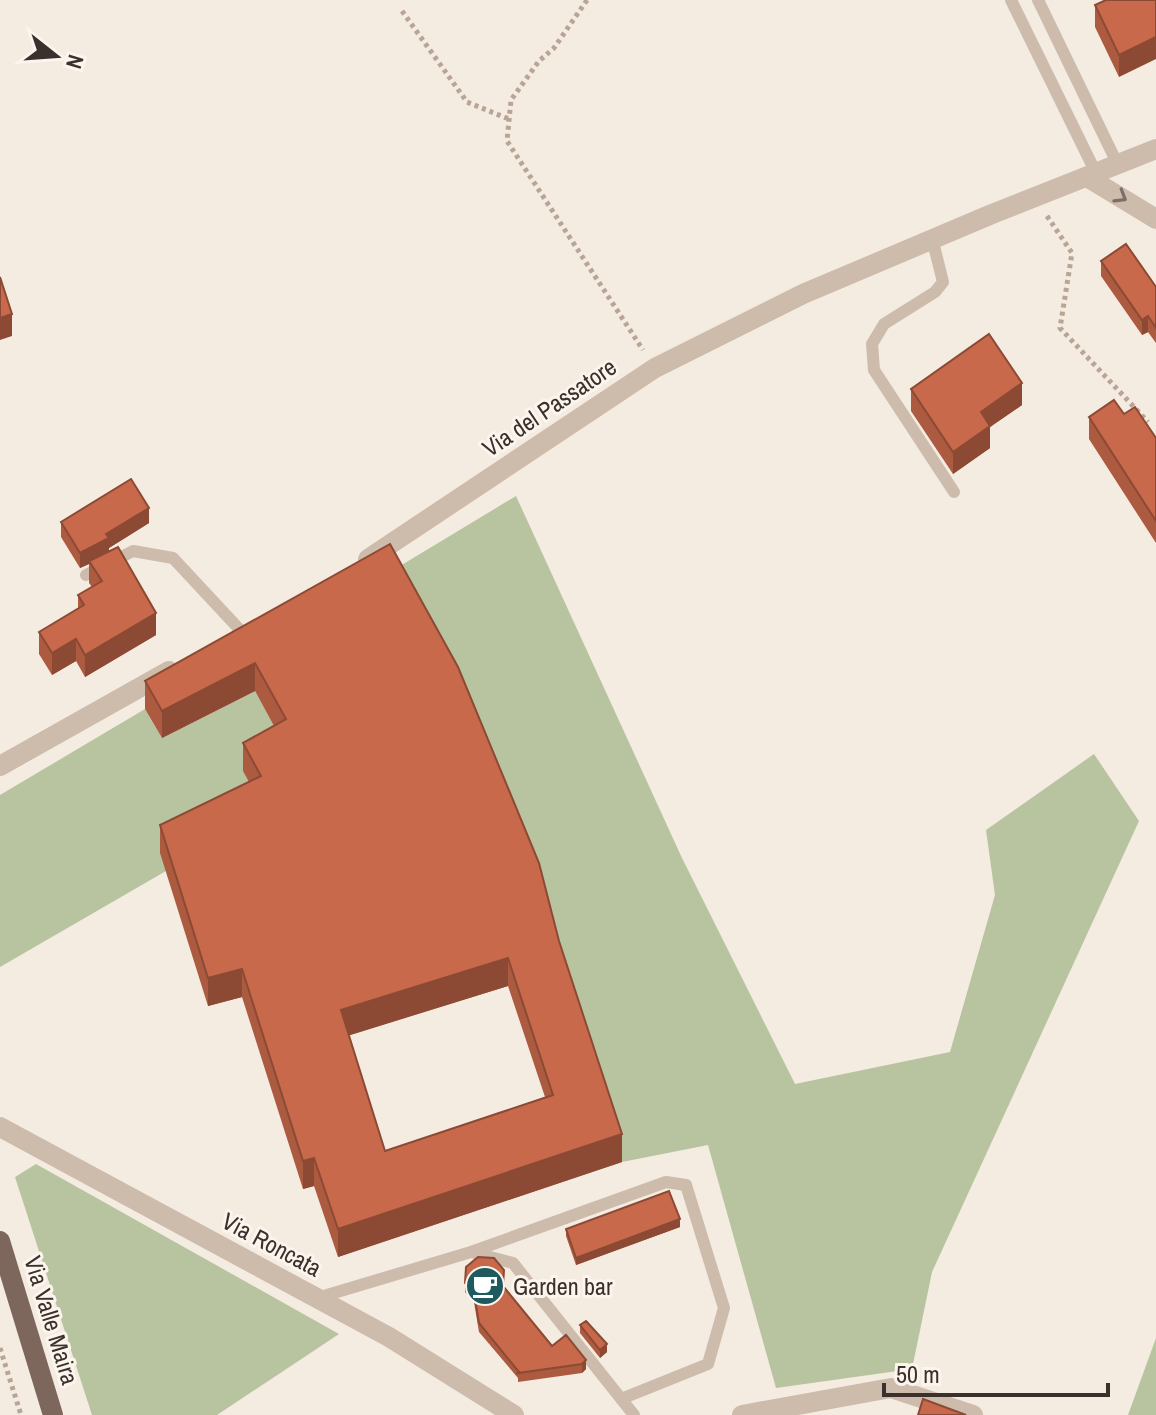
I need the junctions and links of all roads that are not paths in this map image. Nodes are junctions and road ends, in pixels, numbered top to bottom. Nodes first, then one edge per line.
1 (1011, 0) edge
2 (1038, 0) edge
3 (1156, 149) edge
4 (1118, 165) junction
5 (1092, 175) junction
6 (1156, 217) edge
7 (932, 238) junction
8 (954, 492) dead end
9 (347, 571) edge
10 (86, 575) dead end
11 (241, 631) edge
12 (188, 661) edge
13 (0, 766) edge
14 (0, 1127) edge
15 (0, 1241) edge
16 (471, 1252) junction
17 (317, 1298) junction
18 (621, 1399) junction
19 (53, 1415) edge
20 (514, 1415) edge
21 (634, 1415) edge
22 (742, 1415) edge
23 (973, 1415) edge

1 - 5 lane
2 - 4 lane
3 - 4 street, Via del Passatore
4 - 5 street, Via del Passatore
5 -> 6 street
5 - 7 street, Via del Passatore
7 - 8 lane
7 - 9 street, Via del Passatore
10 - 11 lane
12 - 13 street
14 - 17 street, Via Roncata
15 - 19 main road, Via Valle Maira
16 - 17 lane
16 - 18 lane
16 - 18 lane
17 - 20 street, Via Roncata
18 - 21 lane
22 - 23 street

